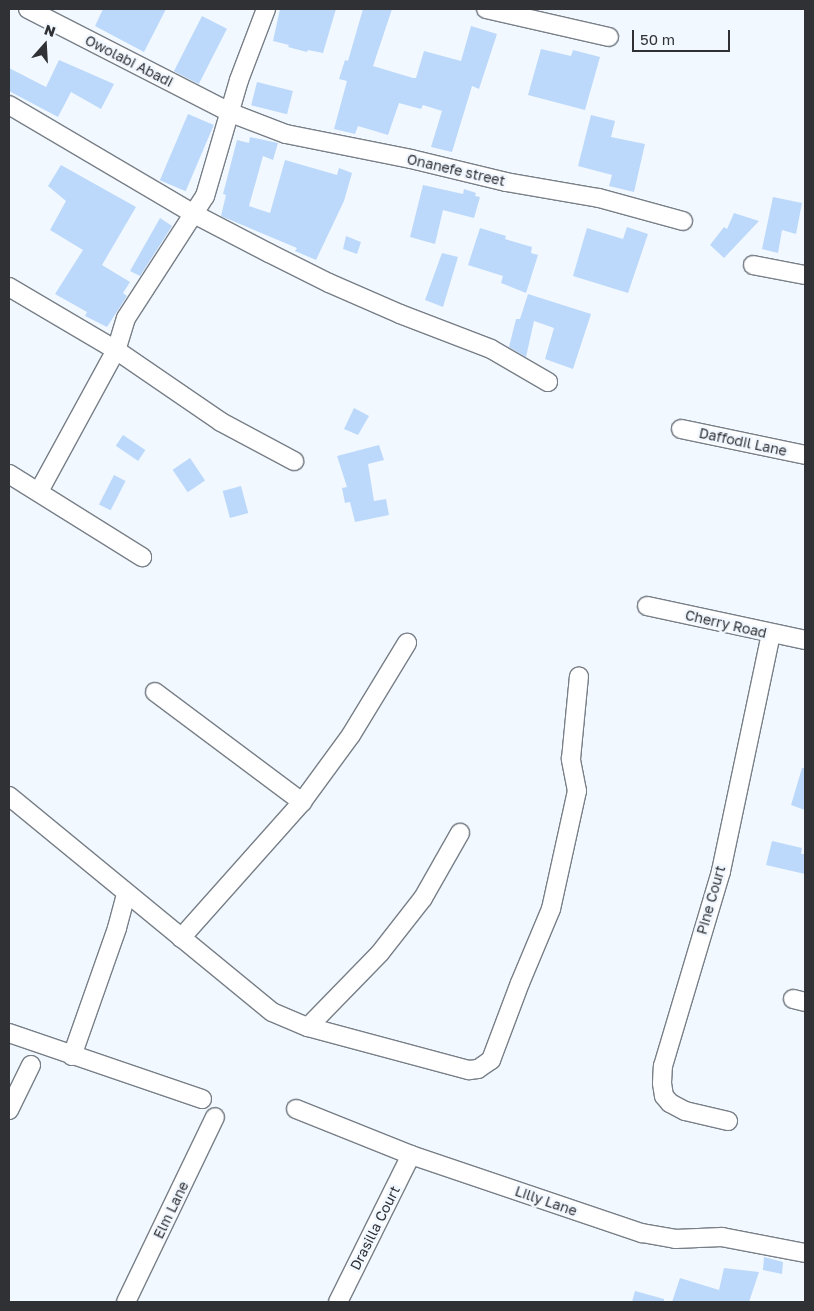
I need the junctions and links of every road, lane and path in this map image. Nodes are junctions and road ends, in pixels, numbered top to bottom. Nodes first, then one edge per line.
1 (28, 9) edge
2 (266, 9) edge
3 (486, 9) edge
4 (608, 37) dead end
5 (9, 105) edge
6 (231, 113) junction
7 (194, 214) junction
8 (682, 221) dead end
9 (753, 265) dead end
10 (805, 275) edge
11 (9, 288) edge
12 (116, 350) junction
13 (548, 382) dead end
14 (681, 429) dead end
15 (805, 454) edge
16 (294, 460) dead end
17 (9, 474) edge
18 (39, 491) junction
19 (142, 557) dead end
20 (647, 606) dead end
21 (770, 634) junction
22 (805, 640) edge
23 (407, 643) dead end
24 (579, 676) dead end
25 (155, 692) dead end
26 (9, 796) edge
27 (302, 802) junction
28 (460, 833) dead end
29 (126, 894) junction
30 (182, 938) junction
31 (308, 1027) junction
32 (9, 1033) edge
33 (72, 1056) junction
34 (31, 1065) dead end
35 (202, 1099) dead end
36 (296, 1109) dead end
37 (9, 1110) edge
38 (215, 1117) dead end
39 (728, 1121) dead end
40 (412, 1155) junction
41 (805, 1253) edge
42 (126, 1302) edge
43 (338, 1302) edge

1 - 6 street, Owolabi Abadi
2 - 6 street
3 - 4 street
5 - 7 street
6 - 7 street
6 - 8 street, Onanefe street
7 - 12 street
7 - 13 street
9 - 10 street
11 - 12 street
12 - 16 street
12 - 18 street
14 - 15 street, Daffodil Lane
17 - 18 street
18 - 19 street
20 - 21 street, Cherry Road
21 - 22 street, Cherry Road
21 - 39 street, Pine Court
23 - 27 street
24 - 31 street
25 - 27 street
26 - 29 street
27 - 30 street
28 - 31 street
29 - 30 street
29 - 33 street
30 - 31 street
32 - 33 street
33 - 35 street
34 - 37 street
36 - 40 street, Lilly Lane
38 - 42 street, Elm Lane
40 - 41 street, Lilly Lane
40 - 43 street, Drasilla Court

